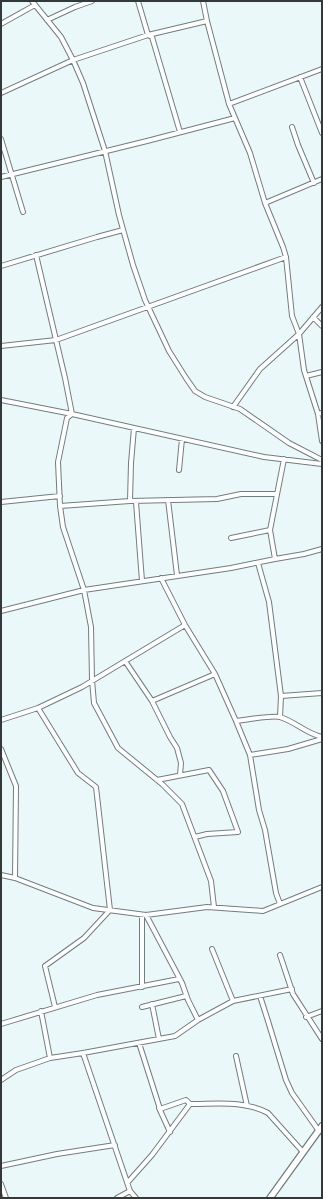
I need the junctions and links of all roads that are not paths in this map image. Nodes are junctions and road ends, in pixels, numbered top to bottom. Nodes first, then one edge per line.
1 (92, 1) edge
2 (138, 1) edge
3 (203, 1) edge
4 (34, 3) edge
5 (47, 20) junction
6 (207, 21) junction
7 (1, 24) edge
8 (148, 35) junction
9 (74, 60) junction
10 (322, 69) edge
11 (300, 77) junction
12 (1, 93) edge
13 (229, 104) junction
14 (234, 118) junction
15 (292, 126) dead end
16 (180, 132) junction
17 (322, 133) edge
18 (1, 139) edge
19 (105, 151) junction
20 (12, 174) junction
21 (1, 177) edge
22 (322, 179) edge
23 (314, 183) junction
24 (266, 203) junction
25 (23, 212) dead end
26 (123, 230) junction
27 (36, 255) junction
28 (286, 257) junction
29 (1, 266) edge
30 (148, 306) junction
31 (322, 307) edge
32 (313, 317) junction
33 (322, 326) edge
34 (299, 334) junction
35 (56, 340) junction
36 (1, 346) edge
37 (322, 372) edge
38 (306, 376) junction
39 (1, 400) edge
40 (233, 407) junction
41 (320, 413) edge
42 (72, 414) junction
43 (134, 428) junction
44 (182, 439) junction
45 (322, 441) edge
46 (284, 459) junction
47 (322, 460) edge
48 (322, 464) edge
49 (179, 470) dead end
50 (276, 494) junction
51 (60, 496) junction
52 (168, 500) junction
53 (130, 501) junction
54 (1, 502) edge
55 (136, 502) junction
56 (60, 506) junction
57 (270, 530) junction
58 (231, 538) dead end
59 (322, 549) edge
60 (275, 559) junction
61 (258, 563) junction
62 (177, 575) junction
63 (161, 578) junction
64 (142, 581) junction
65 (84, 590) junction
66 (1, 611) edge
67 (185, 625) junction
68 (125, 661) junction
69 (215, 674) junction
70 (92, 680) junction
71 (322, 693) edge
72 (280, 696) junction
73 (152, 700) junction
74 (38, 708) junction
75 (280, 717) junction
76 (1, 720) edge
77 (236, 720) junction
78 (322, 738) edge
79 (1, 749) edge
80 (250, 755) junction
81 (180, 775) junction
82 (157, 780) junction
83 (195, 837) junction
84 (1, 875) edge
85 (15, 878) junction
86 (322, 887) edge
87 (280, 904) junction
88 (214, 907) junction
89 (110, 910) junction
90 (144, 915) junction
91 (212, 949) dead end
92 (280, 955) dead end
93 (179, 979) junction
94 (142, 987) junction
95 (292, 989) junction
96 (186, 996) junction
97 (260, 996) junction
98 (233, 1001) junction
99 (152, 1004) junction
100 (55, 1007) junction
101 (142, 1007) dead end
102 (41, 1011) junction
103 (322, 1011) edge
104 (306, 1017) junction
105 (198, 1020) junction
106 (1, 1024) edge
107 (158, 1039) junction
108 (322, 1040) edge
109 (139, 1043) junction
110 (83, 1053) junction
111 (236, 1056) dead end
112 (50, 1058) junction
113 (1, 1080) edge
114 (190, 1104) junction
115 (247, 1106) junction
116 (160, 1109) junction
117 (320, 1128) edge
118 (170, 1132) junction
119 (114, 1145) junction
120 (303, 1152) junction
121 (1, 1166) edge
122 (128, 1182) junction
123 (1, 1184) edge
124 (130, 1191) junction
125 (6, 1198) edge
126 (117, 1198) edge
127 (136, 1198) edge
128 (270, 1198) edge

1 - 5 street
2 - 8 street
3 - 6 street
4 - 5 street
4 - 7 street
5 - 9 street
6 - 8 street
6 - 13 street
8 - 9 street
8 - 16 street
9 - 12 street
9 - 19 street
10 - 11 street
11 - 13 street
11 - 17 street
13 - 14 street
14 - 16 street
14 - 24 street
15 - 23 street
16 - 19 street
18 - 20 street
19 - 20 street
19 - 26 street
20 - 21 street
20 - 25 street
22 - 23 street
23 - 24 street
24 - 28 street
26 - 27 street
26 - 30 street
27 - 29 street
27 - 35 street
28 - 30 street
28 - 34 street
30 - 35 street
30 - 40 street
31 - 32 street
32 - 33 street
32 - 34 street
34 - 38 street
34 - 40 street
35 - 36 street
35 - 42 street
37 - 38 street
38 - 41 street
39 - 42 street
40 - 47 street
41 - 45 street
42 - 43 street
42 - 51 street
43 - 44 street
43 - 53 street
44 - 46 street
44 - 49 street
46 - 48 street
46 - 50 street
50 - 52 street
50 - 57 street
51 - 54 street
51 - 56 street
52 - 55 street
52 - 62 street
53 - 55 street
53 - 56 street
55 - 64 street
56 - 65 street
57 - 58 street
57 - 60 street
59 - 60 street
60 - 61 street
61 - 62 street
61 - 72 street
62 - 63 street
63 - 64 street
63 - 67 street
64 - 65 street
65 - 66 street
65 - 70 street
67 - 68 street
67 - 69 street
68 - 70 street
68 - 73 street
69 - 73 street
69 - 77 street
70 - 74 street
70 - 82 street
71 - 72 street
72 - 75 street
73 - 81 street
74 - 76 street
74 - 89 street
75 - 77 street
75 - 78 street
77 - 80 street
78 - 80 street
79 - 85 street
80 - 87 street
81 - 82 street
81 - 83 street
82 - 83 street
83 - 88 street
84 - 85 street
85 - 89 street
86 - 87 street
87 - 88 street
88 - 90 street
89 - 90 street
89 - 100 street
90 - 93 street
90 - 94 street
91 - 98 street
92 - 95 street
93 - 94 street
93 - 96 street
94 - 100 street
95 - 97 street
95 - 104 street
96 - 99 street
96 - 105 street
97 - 98 street
97 - 117 street
98 - 105 street
99 - 101 street
99 - 107 street
100 - 102 street
102 - 106 street
102 - 112 street
103 - 104 street
104 - 108 street
105 - 107 street
107 - 109 street
109 - 110 street
109 - 116 street
110 - 112 street
110 - 119 street
111 - 115 street
112 - 113 street
114 - 115 street
114 - 116 street
114 - 118 street
115 - 120 street
116 - 118 street
117 - 120 street
118 - 122 street
119 - 121 street
119 - 122 street
120 - 128 street
122 - 124 street
123 - 125 street
124 - 126 street
124 - 127 street

